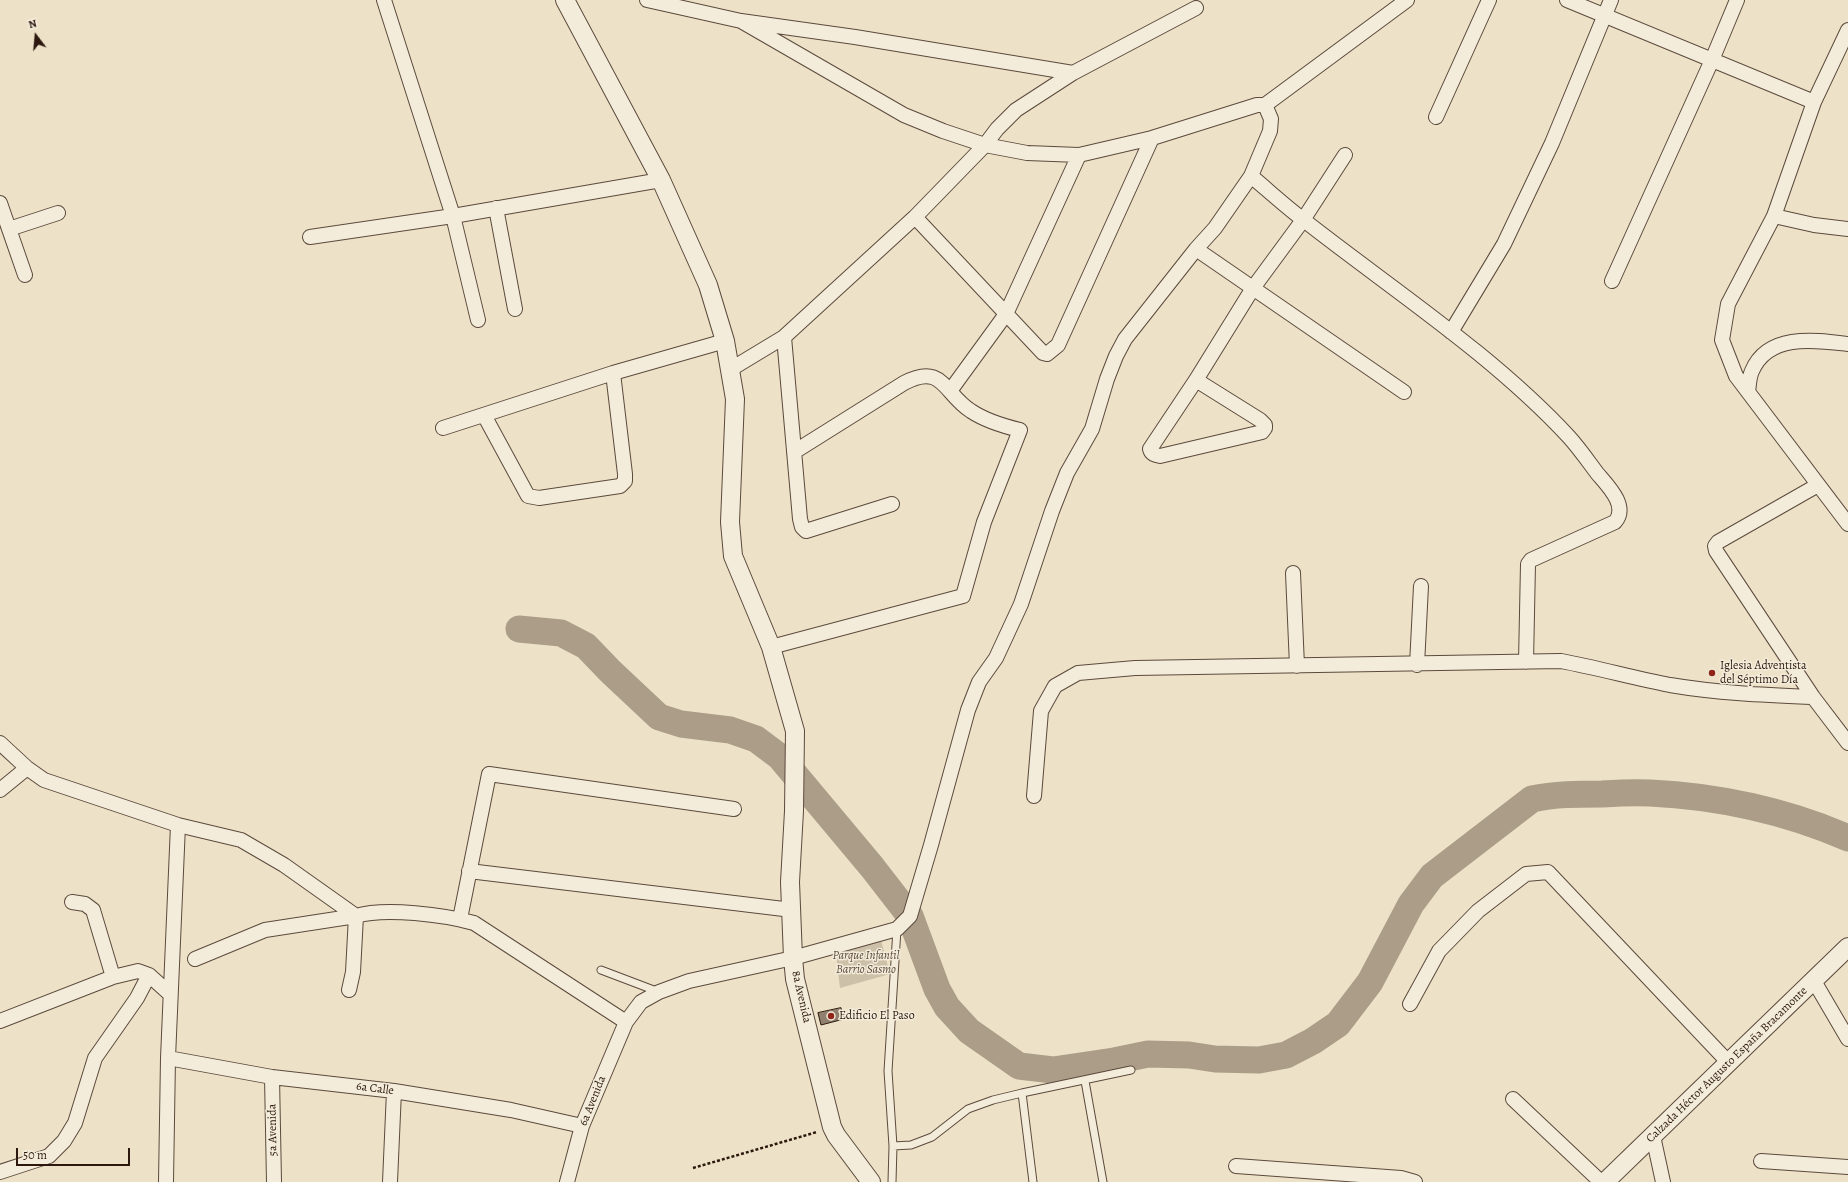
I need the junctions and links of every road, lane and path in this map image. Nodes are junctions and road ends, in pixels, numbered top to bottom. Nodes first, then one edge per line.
1 (384, 0) edge
2 (565, 0) edge
3 (647, 0) edge
4 (1407, 0) edge
5 (1489, 0) edge
6 (1568, 0) edge
7 (1611, 0) edge
8 (1737, 0) edge
9 (1196, 8) dead end
10 (1605, 16) junction
11 (741, 21) junction
12 (1848, 30) edge
13 (1712, 60) junction
14 (1074, 73) junction
15 (1814, 102) junction
16 (1265, 106) junction
17 (1436, 117) dead end
18 (1152, 138) junction
19 (985, 145) junction
20 (1080, 155) junction
21 (1345, 155) dead end
22 (1251, 176) junction
23 (661, 180) junction
24 (0, 203) edge
25 (496, 208) junction
26 (58, 213) dead end
27 (453, 216) junction
28 (1774, 216) junction
29 (915, 217) junction
30 (1304, 220) junction
31 (9, 229) junction
32 (1848, 229) edge
33 (310, 237) dead end
34 (1196, 249) junction
35 (25, 275) dead end
36 (1612, 281) dead end
37 (1253, 288) junction
38 (515, 309) dead end
39 (1006, 314) junction
40 (478, 320) dead end
41 (1451, 332) junction
42 (784, 337) junction
43 (725, 341) junction
44 (1848, 344) edge
45 (731, 369) junction
46 (613, 373) junction
47 (1196, 380) junction
48 (950, 391) junction
49 (1404, 392) dead end
50 (1748, 392) junction
51 (484, 415) junction
52 (443, 428) dead end
53 (794, 452) junction
54 (1818, 484) junction
55 (892, 504) dead end
56 (1848, 524) edge
57 (1293, 573) dead end
58 (1421, 586) dead end
59 (770, 647) junction
60 (1526, 662) junction
61 (1417, 665) junction
62 (1297, 666) junction
63 (1812, 697) junction
64 (0, 743) edge
65 (1848, 743) edge
66 (27, 768) junction
67 (0, 790) edge
68 (1034, 796) dead end
69 (734, 809) dead end
70 (178, 825) junction
71 (469, 871) junction
72 (72, 902) dead end
73 (792, 910) junction
74 (356, 916) junction
75 (460, 919) junction
76 (897, 929) junction
77 (1848, 947) edge
78 (792, 958) junction
79 (195, 959) dead end
80 (601, 970) dead end
81 (149, 975) junction
82 (113, 977) junction
83 (1814, 981) junction
84 (349, 990) dead end
85 (659, 992) junction
86 (170, 994) junction
87 (1410, 1004) dead end
88 (0, 1021) edge
89 (626, 1022) junction
90 (1848, 1039) edge
91 (168, 1058) junction
92 (1729, 1063) junction
93 (1131, 1070) dead end
94 (272, 1077) junction
95 (1085, 1081) junction
96 (394, 1092) junction
97 (1022, 1093) junction
98 (1513, 1099) dead end
99 (582, 1126) junction
100 (832, 1127) junction
101 (1653, 1136) junction
102 (893, 1146) junction
103 (1761, 1161) dead end
104 (1236, 1166) dead end
105 (693, 1168) dead end
106 (1848, 1168) edge
107 (0, 1172) edge
108 (166, 1182) edge
109 (274, 1182) edge
110 (390, 1182) edge
111 (566, 1182) edge
112 (871, 1182) edge
113 (892, 1182) edge
114 (1032, 1182) edge
115 (1103, 1182) edge
116 (1415, 1182) edge
117 (1601, 1182) edge
118 (1605, 1182) edge
119 (1663, 1182) edge

1 - 27 street
2 - 23 street, 8a Avenida
3 - 11 street
4 - 16 street
5 - 17 street
6 - 10 street
7 - 10 street
8 - 13 street
9 - 14 street
10 - 13 street
10 - 41 street
11 - 14 street
11 - 19 street
12 - 15 street
13 - 15 street
13 - 36 street
14 - 19 street
15 - 28 street
16 - 18 street
16 - 22 street
18 - 20 street
18 - 39 street
19 - 20 street
19 - 29 street
20 - 39 street
21 - 30 street
22 - 30 street
22 - 34 street
23 - 25 street
23 - 43 street, 8a Avenida
24 - 31 street
25 - 27 street
25 - 38 street
26 - 31 street
27 - 33 street
27 - 40 street
28 - 32 street
28 - 50 street
29 - 39 street
29 - 42 street
30 - 37 street
30 - 41 street
31 - 35 street
34 - 37 street
34 - 76 street
37 - 47 street
37 - 49 street
39 - 48 street
41 - 60 street
42 - 45 street
42 - 53 street
43 - 45 street, 8a Avenida
43 - 46 street
44 - 50 street
45 - 59 street, 8a Avenida
46 - 51 street
46 - 51 street
47 - 47 street
48 - 53 street
48 - 59 street
50 - 54 street
51 - 52 street
53 - 55 street
54 - 56 street
54 - 63 street
57 - 62 street
58 - 61 street
59 - 73 street, 8a Avenida
60 - 61 street
60 - 63 street
61 - 62 street
62 - 68 street
63 - 65 street
64 - 66 street
66 - 67 street
66 - 70 street
69 - 71 street
70 - 74 street
70 - 86 street
71 - 73 street
71 - 75 street
72 - 82 street
73 - 78 street, 8a Avenida
74 - 75 street
74 - 79 street
74 - 84 street
75 - 89 street
76 - 78 street, 6a Avenida
76 - 102 lane
77 - 83 street, Calzada Héctor Augusto España Bracamonte
78 - 85 street, 6a Avenida
78 - 100 street, 8a Avenida
80 - 85 lane
81 - 82 street
81 - 86 street
81 - 107 street
82 - 88 street
83 - 90 street
83 - 92 street, Calzada Héctor Augusto España Bracamonte
85 - 89 street, 6a Avenida
86 - 91 street
87 - 92 street
89 - 99 street, 6a Avenida
91 - 94 street, 6a Calle
91 - 108 street
92 - 101 street, Calzada Héctor Augusto España Bracamonte
93 - 95 lane
94 - 96 street, 6a Calle
94 - 109 street, 5a Avenida
95 - 97 lane
95 - 115 lane
96 - 99 street, 6a Calle
96 - 110 street
97 - 102 lane
97 - 114 lane
98 - 117 street
99 - 111 street, 6a Avenida
100 - 105 path
100 - 112 street, 8a Avenida
101 - 118 street, Calzada Héctor Augusto España Bracamonte
101 - 119 street
102 - 113 lane
103 - 106 street
104 - 116 street

